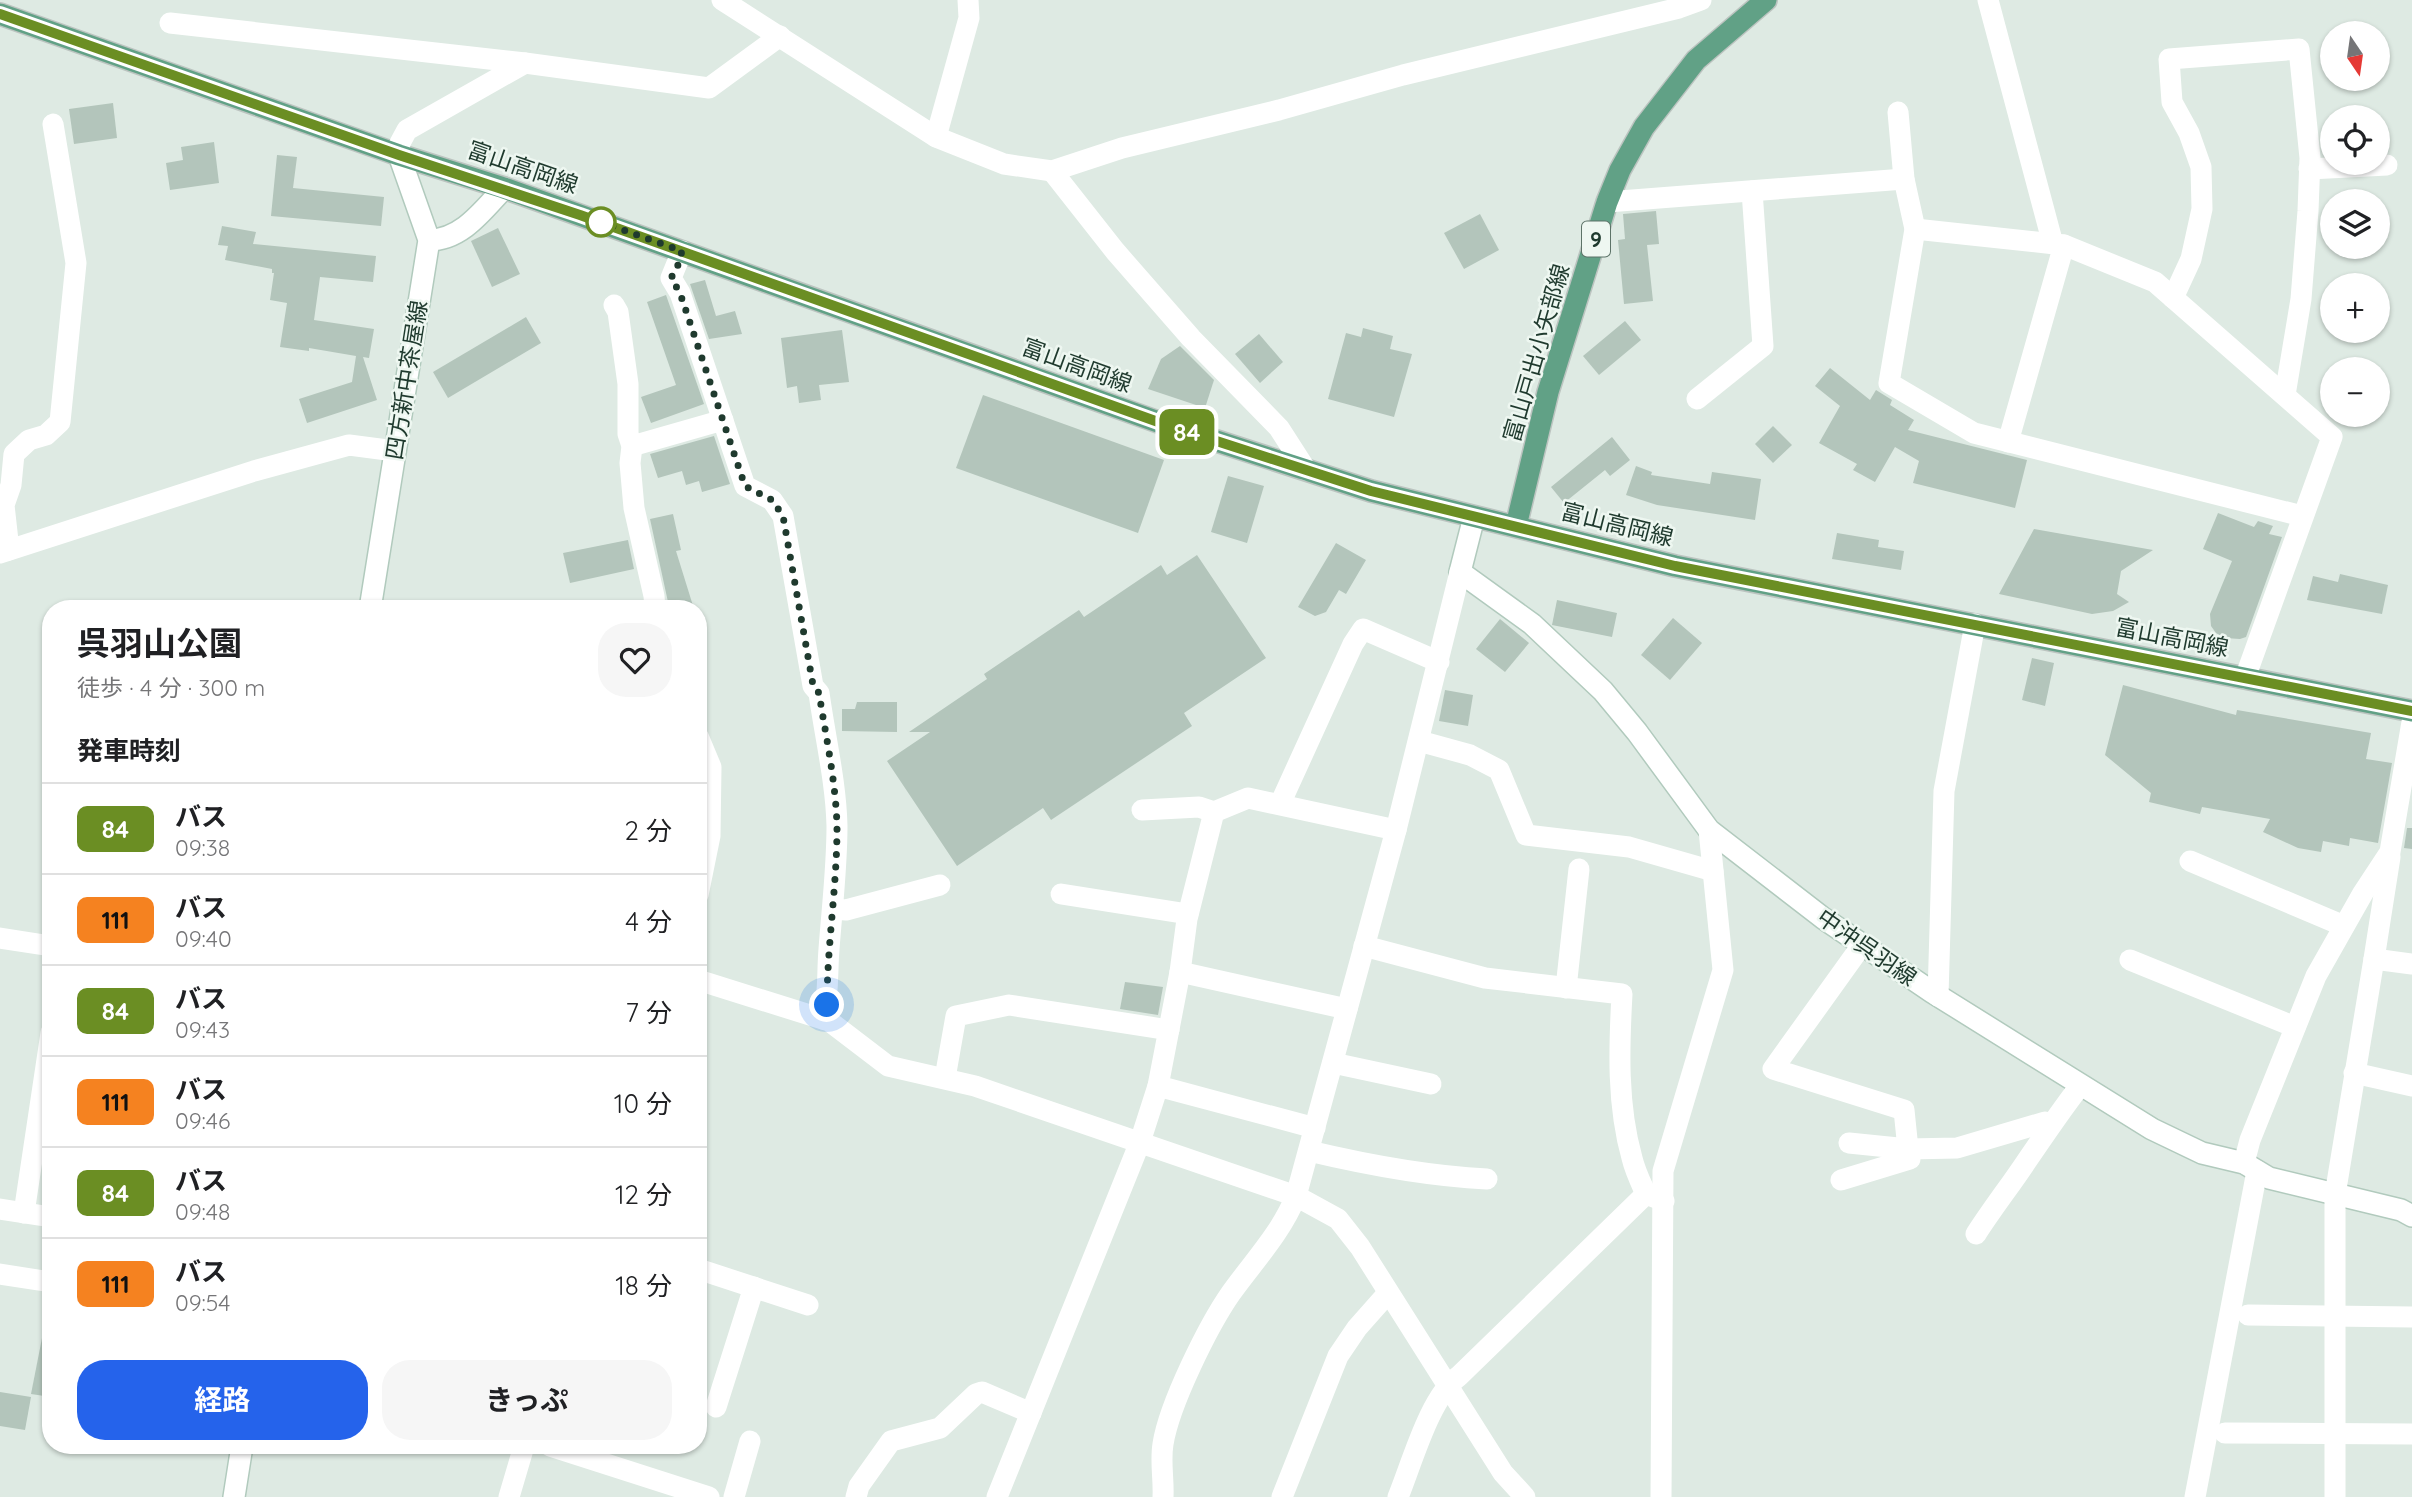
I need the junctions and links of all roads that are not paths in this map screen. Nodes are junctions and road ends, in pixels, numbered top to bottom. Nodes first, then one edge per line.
1 (722, 0) edge
2 (968, 0) edge
3 (1701, 0) edge
4 (1988, 0) edge
5 (1761, 1) edge
6 (0, 14) edge
7 (170, 23) dead end
8 (780, 36) junction
9 (525, 63) junction
10 (1898, 112) dead end
11 (53, 124) dead end
12 (936, 137) junction
13 (399, 155) junction
14 (2320, 168) edge
15 (2309, 169) junction
16 (1052, 171) junction
17 (1904, 179) junction
18 (504, 188) junction
19 (1752, 191) junction
20 (1607, 202) junction
21 (1916, 229) junction
22 (429, 240) junction
23 (2058, 245) junction
24 (682, 251) junction
25 (2173, 298) junction
26 (614, 305) dead end
27 (2285, 396) junction
28 (1697, 400) dead end
29 (723, 420) junction
30 (2008, 442) junction
31 (632, 446) junction
32 (395, 451) junction
33 (1306, 470) junction
34 (2302, 516) junction
35 (1474, 517) junction
36 (1516, 526) junction
37 (5, 551) edge
38 (1460, 572) junction
39 (371, 600) edge
40 (654, 600) edge
41 (1975, 624) junction
42 (1439, 662) junction
43 (2245, 678) junction
44 (2412, 711) edge
45 (2412, 722) edge
46 (1419, 741) junction
47 (707, 757) edge
48 (1280, 804) junction
49 (1142, 810) dead end
50 (1214, 812) junction
51 (1396, 830) junction
52 (1709, 830) junction
53 (707, 847) edge
54 (2390, 852) junction
55 (2190, 861) dead end
56 (1579, 869) dead end
57 (1713, 871) junction
58 (940, 885) dead end
59 (1061, 894) dead end
60 (833, 909) junction
61 (1188, 914) junction
62 (2344, 926) junction
63 (0, 938) edge
64 (1862, 944) junction
65 (42, 945) edge
66 (1364, 946) junction
67 (2374, 959) junction
68 (2130, 960) dead end
69 (2412, 964) edge
70 (1180, 972) junction
71 (707, 983) edge
72 (1566, 988) junction
73 (1938, 996) junction
74 (1347, 1009) junction
75 (823, 1019) junction
76 (2295, 1027) junction
77 (1169, 1030) junction
78 (1333, 1063) junction
79 (2354, 1073) junction
80 (945, 1078) junction
81 (1431, 1084) dead end
82 (1158, 1086) junction
83 (2080, 1086) junction
84 (2412, 1086) edge
85 (42, 1093) edge
86 (2051, 1122) junction
87 (1315, 1128) junction
88 (1140, 1142) junction
89 (1849, 1143) dead end
90 (1908, 1149) junction
91 (1309, 1151) junction
92 (2251, 1167) junction
93 (1487, 1179) dead end
94 (1841, 1180) dead end
95 (2335, 1195) junction
96 (1297, 1196) junction
97 (1655, 1198) junction
98 (0, 1209) edge
99 (24, 1213) junction
100 (42, 1216) edge
101 (2412, 1216) edge
102 (1976, 1234) dead end
103 (707, 1272) edge
104 (0, 1274) edge
105 (42, 1281) edge
106 (754, 1287) junction
107 (1388, 1293) junction
108 (808, 1305) dead end
109 (2248, 1315) dead end
110 (2335, 1316) junction
111 (2412, 1317) edge
112 (1447, 1384) junction
113 (716, 1407) dead end
114 (1031, 1413) junction
115 (2225, 1433) dead end
116 (2335, 1434) junction
117 (2412, 1434) edge
118 (750, 1441) dead end
119 (241, 1454) edge
120 (522, 1454) edge
121 (575, 1454) edge
122 (234, 1497) edge
123 (509, 1497) edge
124 (709, 1497) edge
125 (734, 1497) edge
126 (856, 1497) edge
127 (997, 1497) edge
128 (1163, 1497) edge
129 (1282, 1497) edge
130 (1398, 1497) edge
131 (1525, 1497) edge
132 (1661, 1497) edge
133 (2195, 1497) edge
134 (2335, 1497) edge

1 - 8 street
2 - 12 street
3 - 16 street
4 - 23 street
5 - 20 main road, 富山戸出小矢部線 / 9
6 - 13 main road, 富山高岡線
7 - 9 street
8 - 9 street
8 - 12 street
9 - 13 street
10 - 17 street
11 - 37 street
12 - 16 street
13 - 18 main road, 富山高岡線
13 - 22 street, 四方新中茶屋線
14 - 15 street
15 - 25 street
15 - 27 street
16 - 33 street
17 - 19 street
17 - 21 street
18 - 22 street
18 - 24 main road, 富山高岡線
19 - 20 street
19 - 28 street
20 - 36 main road, 富山戸出小矢部線 / 9
21 - 23 street
21 - 30 street
22 - 32 street, 四方新中茶屋線
23 - 25 street
23 - 30 street
24 - 29 street
24 - 33 main road, 富山高岡線
25 - 27 street
26 - 31 street
27 - 34 street
29 - 31 street
29 - 60 street
30 - 34 street
31 - 40 street
32 - 37 street
32 - 39 street, 四方新中茶屋線
33 - 35 main road, 富山高岡線
34 - 43 street
35 - 36 main road, 富山高岡線
35 - 38 street
36 - 41 main road, 富山高岡線
38 - 42 street
38 - 52 street, 中沖呉羽線
41 - 43 main road, 富山高岡線
41 - 73 street
42 - 46 street
42 - 48 street
43 - 44 main road, 富山高岡線
45 - 54 street
46 - 51 street
46 - 57 street
47 - 53 street
48 - 50 street
48 - 51 street
49 - 50 street
50 - 61 street
51 - 66 street
52 - 57 street
52 - 64 street, 中沖呉羽線
54 - 62 street
54 - 67 street
55 - 62 street
56 - 72 street
57 - 97 street
58 - 60 street
59 - 61 street
60 - 75 street
61 - 70 street
62 - 76 street
63 - 65 street
64 - 73 street, 中沖呉羽線
64 - 90 street
66 - 72 street
66 - 74 street
67 - 69 street
67 - 79 street
68 - 76 street
70 - 74 street
70 - 77 street
71 - 75 street
72 - 97 street
73 - 83 street, 中沖呉羽線
74 - 78 street
75 - 80 street
76 - 92 street
77 - 80 street
77 - 82 street
78 - 81 street
78 - 87 street
79 - 84 street
79 - 95 street
80 - 88 street
82 - 87 street
82 - 88 street
83 - 86 street
83 - 92 street, 中沖呉羽線
85 - 99 street
86 - 90 street
86 - 102 street
87 - 91 street
88 - 96 street
88 - 114 street
89 - 90 street
90 - 94 street
91 - 93 street
91 - 96 street
92 - 95 street, 中沖呉羽線
92 - 133 street
95 - 101 street, 中沖呉羽線
95 - 110 street
96 - 107 street
96 - 128 street
97 - 112 street
97 - 132 street
98 - 99 street
99 - 100 street
103 - 106 street
104 - 105 street
106 - 108 street
106 - 113 street
107 - 112 street
107 - 129 street
109 - 110 street
110 - 111 street
110 - 116 street
112 - 130 street
112 - 131 street
114 - 126 street
114 - 127 street
115 - 116 street
116 - 117 street
116 - 134 street
118 - 125 street
119 - 122 street
120 - 123 street
121 - 124 street

